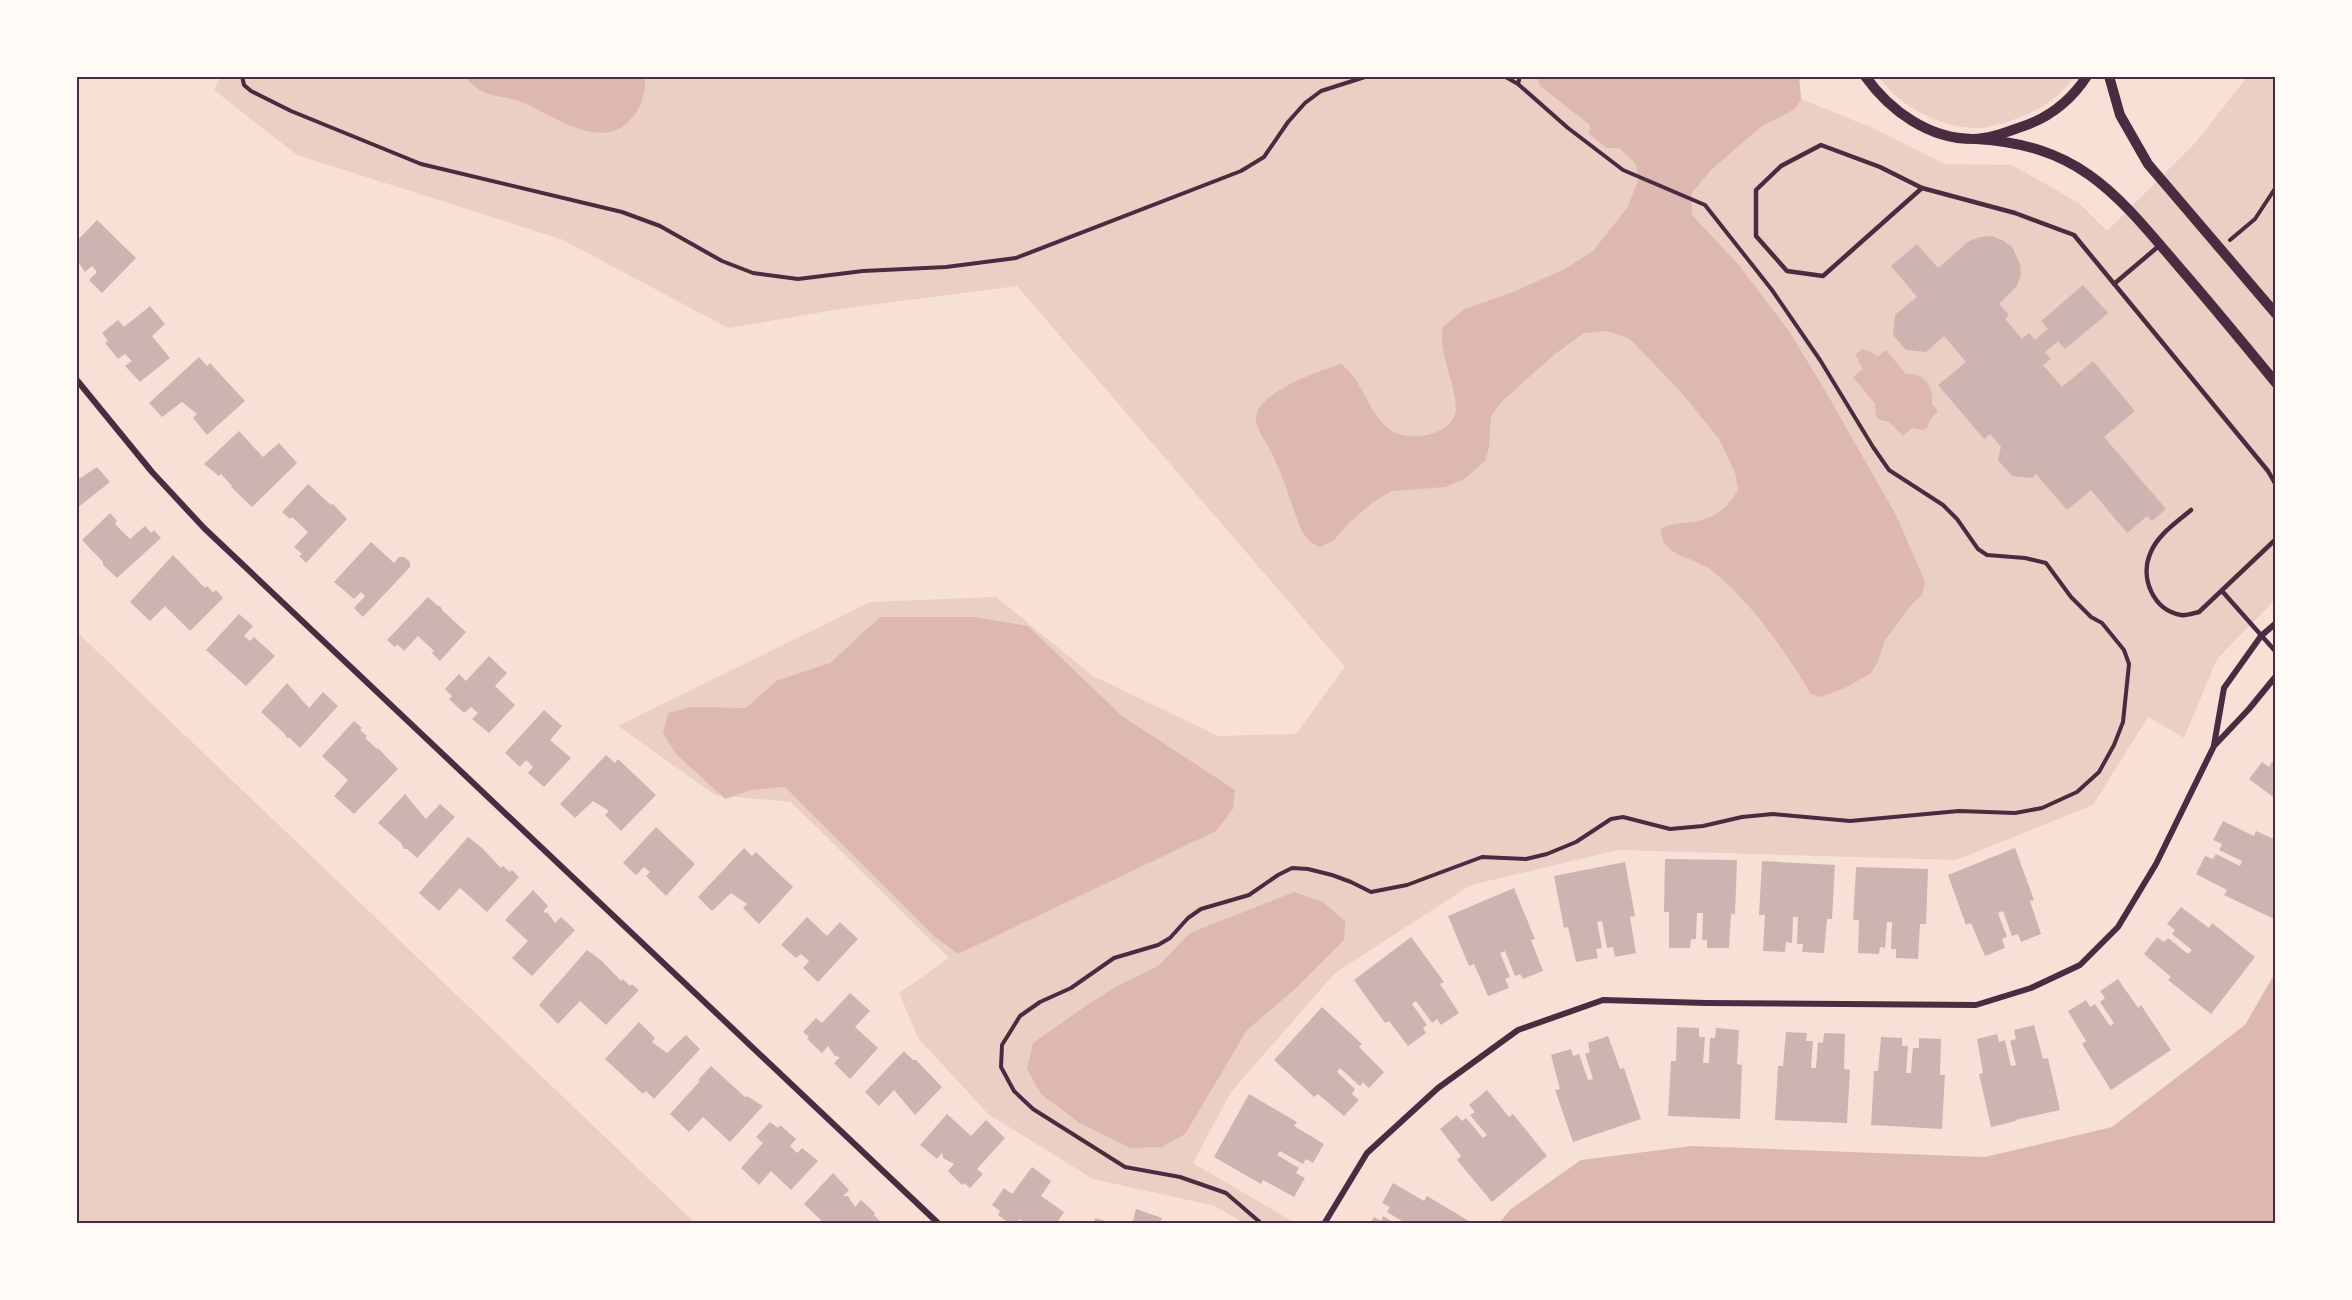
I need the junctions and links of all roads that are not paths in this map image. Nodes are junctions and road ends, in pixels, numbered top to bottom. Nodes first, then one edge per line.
1 (1865, 76) edge
2 (2087, 76) edge
3 (2109, 76) edge
4 (1976, 139) junction
5 (1922, 188) junction
6 (2160, 245) junction
7 (2114, 284) junction
8 (2276, 314) edge
9 (76, 379) edge
10 (2276, 383) edge
11 (2276, 485) edge
12 (2191, 510) dead end
13 (2276, 539) edge
14 (2222, 591) junction
15 (2276, 623) edge
16 (2261, 636) junction
17 (2276, 652) edge
18 (2276, 676) edge
19 (2214, 746) junction
20 (939, 1224) edge
21 (1323, 1224) edge

1 - 4 street
2 - 4 street
3 - 8 street
4 - 6 street
5 - 5 lane
5 - 7 lane
6 - 7 lane
6 - 10 street
7 - 11 lane
9 - 20 street
12 - 14 lane
13 - 14 lane
14 - 16 lane
15 - 16 street
16 - 17 lane
16 - 19 street
18 - 19 street
19 - 21 street

